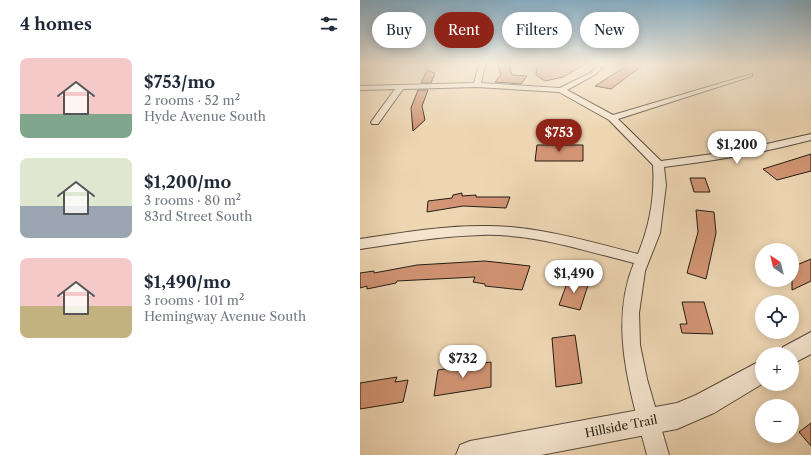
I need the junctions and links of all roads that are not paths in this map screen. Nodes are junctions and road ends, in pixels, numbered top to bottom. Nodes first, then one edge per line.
1 (430, 86) edge
2 (517, 86) edge
3 (568, 86) edge
4 (714, 86) edge
5 (401, 87) junction
6 (360, 88) edge
7 (561, 90) junction
8 (612, 118) junction
9 (375, 122) dead end
10 (811, 137) edge
11 (658, 164) junction
12 (360, 244) edge
13 (642, 260) junction
14 (811, 342) edge
15 (799, 349) edge
16 (755, 375) edge
17 (648, 421) junction
18 (470, 455) edge
19 (658, 455) edge

1 - 5 street
2 - 7 street
3 - 7 street
4 - 8 street
5 - 6 street
5 - 9 street
7 - 8 street
8 - 11 street
10 - 11 street
11 - 13 street
12 - 13 street
13 - 17 street
14 - 15 street
16 - 17 street, Hillside Trail
17 - 18 street, Hillside Trail
17 - 19 street

